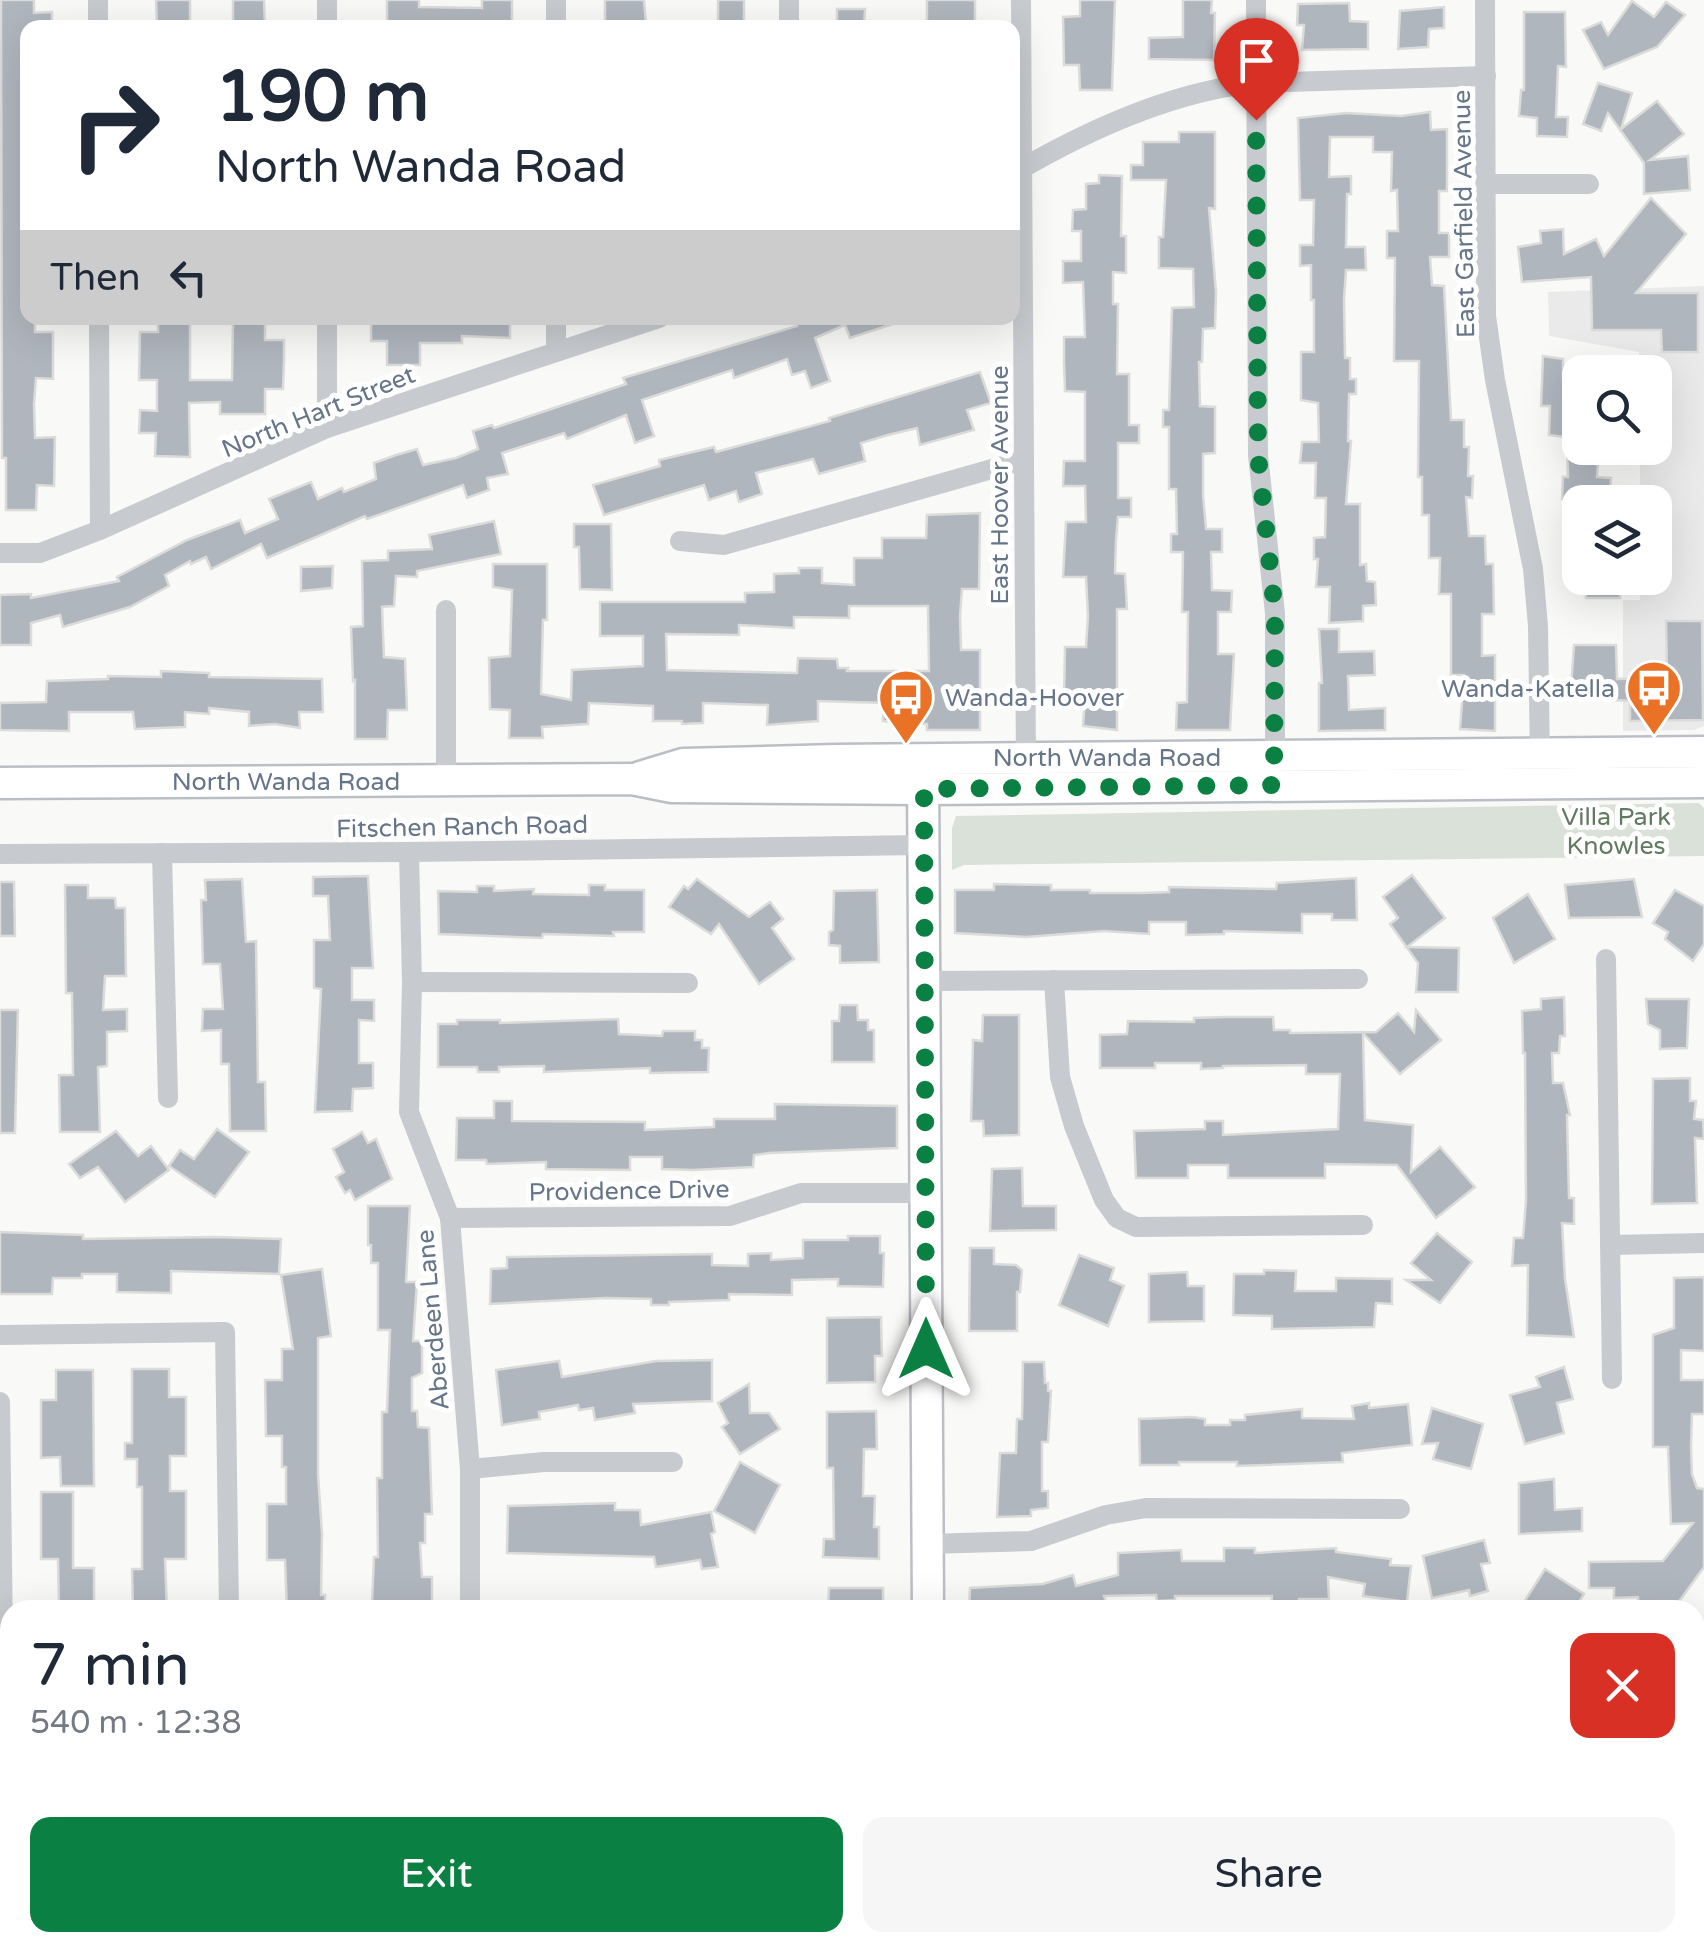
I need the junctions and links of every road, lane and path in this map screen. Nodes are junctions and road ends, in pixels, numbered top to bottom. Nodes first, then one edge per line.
1 (1021, 0) edge
2 (1256, 0) edge
3 (1485, 0) edge
4 (1020, 43) edge
5 (1486, 76) junction
6 (1256, 83) junction
7 (1020, 169) edge
8 (1487, 184) junction
9 (1589, 184) dead end
10 (1020, 295) edge
11 (99, 325) edge
12 (327, 325) edge
13 (556, 325) edge
14 (636, 325) edge
15 (556, 350) junction
16 (327, 428) junction
17 (1024, 460) junction
18 (100, 530) junction
19 (680, 541) dead end
20 (0, 552) edge
21 (446, 610) dead end
22 (1704, 752) edge
23 (923, 758) junction
24 (1026, 758) junction
25 (1540, 768) junction
26 (1274, 770) junction
27 (632, 779) junction
28 (446, 780) junction
29 (1704, 782) edge
30 (0, 784) edge
31 (924, 789) junction
32 (1027, 789) junction
33 (924, 845) junction
34 (409, 852) junction
35 (162, 853) junction
36 (0, 854) edge
37 (1606, 959) dead end
38 (1358, 979) dead end
39 (1054, 980) junction
40 (924, 981) junction
41 (412, 982) junction
42 (688, 983) dead end
43 (168, 1098) dead end
44 (925, 1193) junction
45 (450, 1218) junction
46 (1363, 1225) dead end
47 (1704, 1243) edge
48 (1610, 1245) junction
49 (0, 1335) edge
50 (1612, 1379) dead end
51 (0, 1402) edge
52 (673, 1462) dead end
53 (470, 1469) junction
54 (1400, 1509) dead end
55 (927, 1544) junction
56 (3, 1600) edge
57 (229, 1600) edge
58 (470, 1600) edge
59 (928, 1600) edge

1 - 4 street, East Hoover Avenue
2 - 6 street
3 - 5 street, East Garfield Avenue
5 - 6 street
5 - 8 street, East Garfield Avenue
6 - 7 street
6 - 26 street
8 - 9 street
8 - 25 street, East Garfield Avenue
10 - 17 street, East Hoover Avenue
11 - 18 street
12 - 16 street
13 - 15 street
14 - 15 street, North Hart Street
15 - 16 street, North Hart Street
16 - 18 street, North Hart Street
17 - 19 street
17 - 24 street, East Hoover Avenue
18 - 20 street, North Hart Street
21 - 28 street
22 - 25 street, North Wanda Road
23 - 24 street, North Wanda Road
23 - 27 street, North Wanda Road
23 - 31 street
24 - 26 street, North Wanda Road
24 - 32 street, East Hoover Avenue
25 - 26 street, North Wanda Road
25 - 29 street, North Wanda Road
26 - 32 street, North Wanda Road
27 - 28 street, North Wanda Road
27 - 31 street, North Wanda Road
28 - 30 street, North Wanda Road
31 - 32 street, North Wanda Road
31 - 33 street
33 - 34 street, Fitschen Ranch Road
33 - 40 street
34 - 35 street, Fitschen Ranch Road
34 - 41 street, Aberdeen Lane
35 - 36 street, Fitschen Ranch Road
35 - 43 street
37 - 48 street
38 - 39 street
39 - 40 street
39 - 46 street
40 - 44 street
41 - 42 street
41 - 45 street, Aberdeen Lane
44 - 45 street, Providence Drive
44 - 55 street
45 - 53 street, Aberdeen Lane
47 - 48 street
48 - 50 street
49 - 57 street
51 - 56 street
52 - 53 street
53 - 58 street, Aberdeen Lane
54 - 55 street
55 - 59 street

